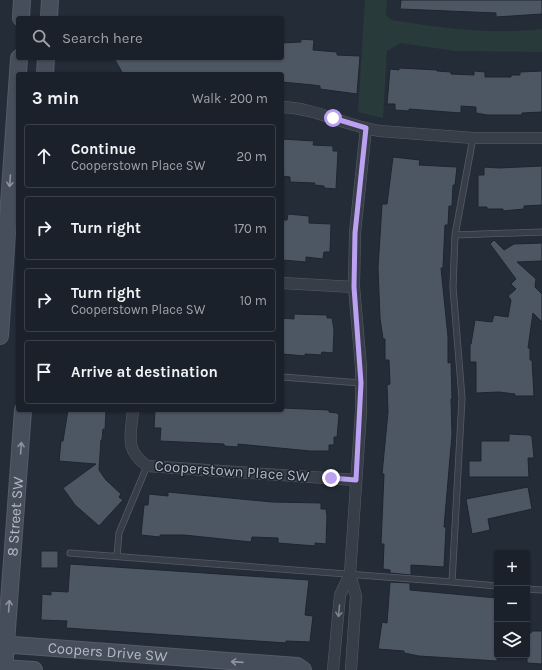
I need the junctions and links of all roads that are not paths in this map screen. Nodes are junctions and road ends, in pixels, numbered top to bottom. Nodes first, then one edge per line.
1 (22, 0) edge
2 (50, 0) edge
3 (21, 16) edge
4 (49, 16) edge
5 (19, 60) edge
6 (46, 60) edge
7 (18, 72) edge
8 (45, 72) edge
9 (16, 102) edge
10 (284, 108) edge
11 (366, 128) junction
12 (473, 138) junction
13 (542, 138) edge
14 (542, 232) edge
15 (455, 235) junction
16 (284, 283) edge
17 (354, 287) junction
18 (0, 336) edge
19 (284, 377) edge
20 (361, 383) junction
21 (23, 412) edge
22 (133, 412) edge
23 (147, 466) junction
24 (356, 480) junction
25 (70, 553) dead end
26 (117, 556) junction
27 (350, 574) junction
28 (452, 582) junction
29 (494, 586) edge
30 (530, 589) edge
31 (542, 590) edge
32 (3, 645) edge
33 (3, 669) edge
34 (34, 670) edge
35 (303, 670) edge
36 (333, 670) edge
37 (351, 670) edge

1 - 3 main road
2 - 4 main road
5 -> 7 main road
6 - 8 main road
9 -> 18 main road
10 - 11 street
11 - 12 street
11 - 17 street
12 - 13 street
12 - 15 lane
14 - 15 lane
15 - 28 lane
16 - 17 street
17 - 20 street
19 - 20 lane
20 - 24 street
32 -> 21 main road, 8 Street SW
22 - 23 street, Cooperstown Place SW
23 - 24 street, Cooperstown Place SW
23 - 26 lane
24 - 27 street
25 - 26 lane
26 - 27 lane
27 - 28 lane
27 -> 36 street
27 - 37 street
28 - 29 lane
30 - 31 lane
32 - 33 main road, 8 Street SW
35 -> 32 main road, Coopers Drive SW
33 - 34 main road, Coopers Drive SW

